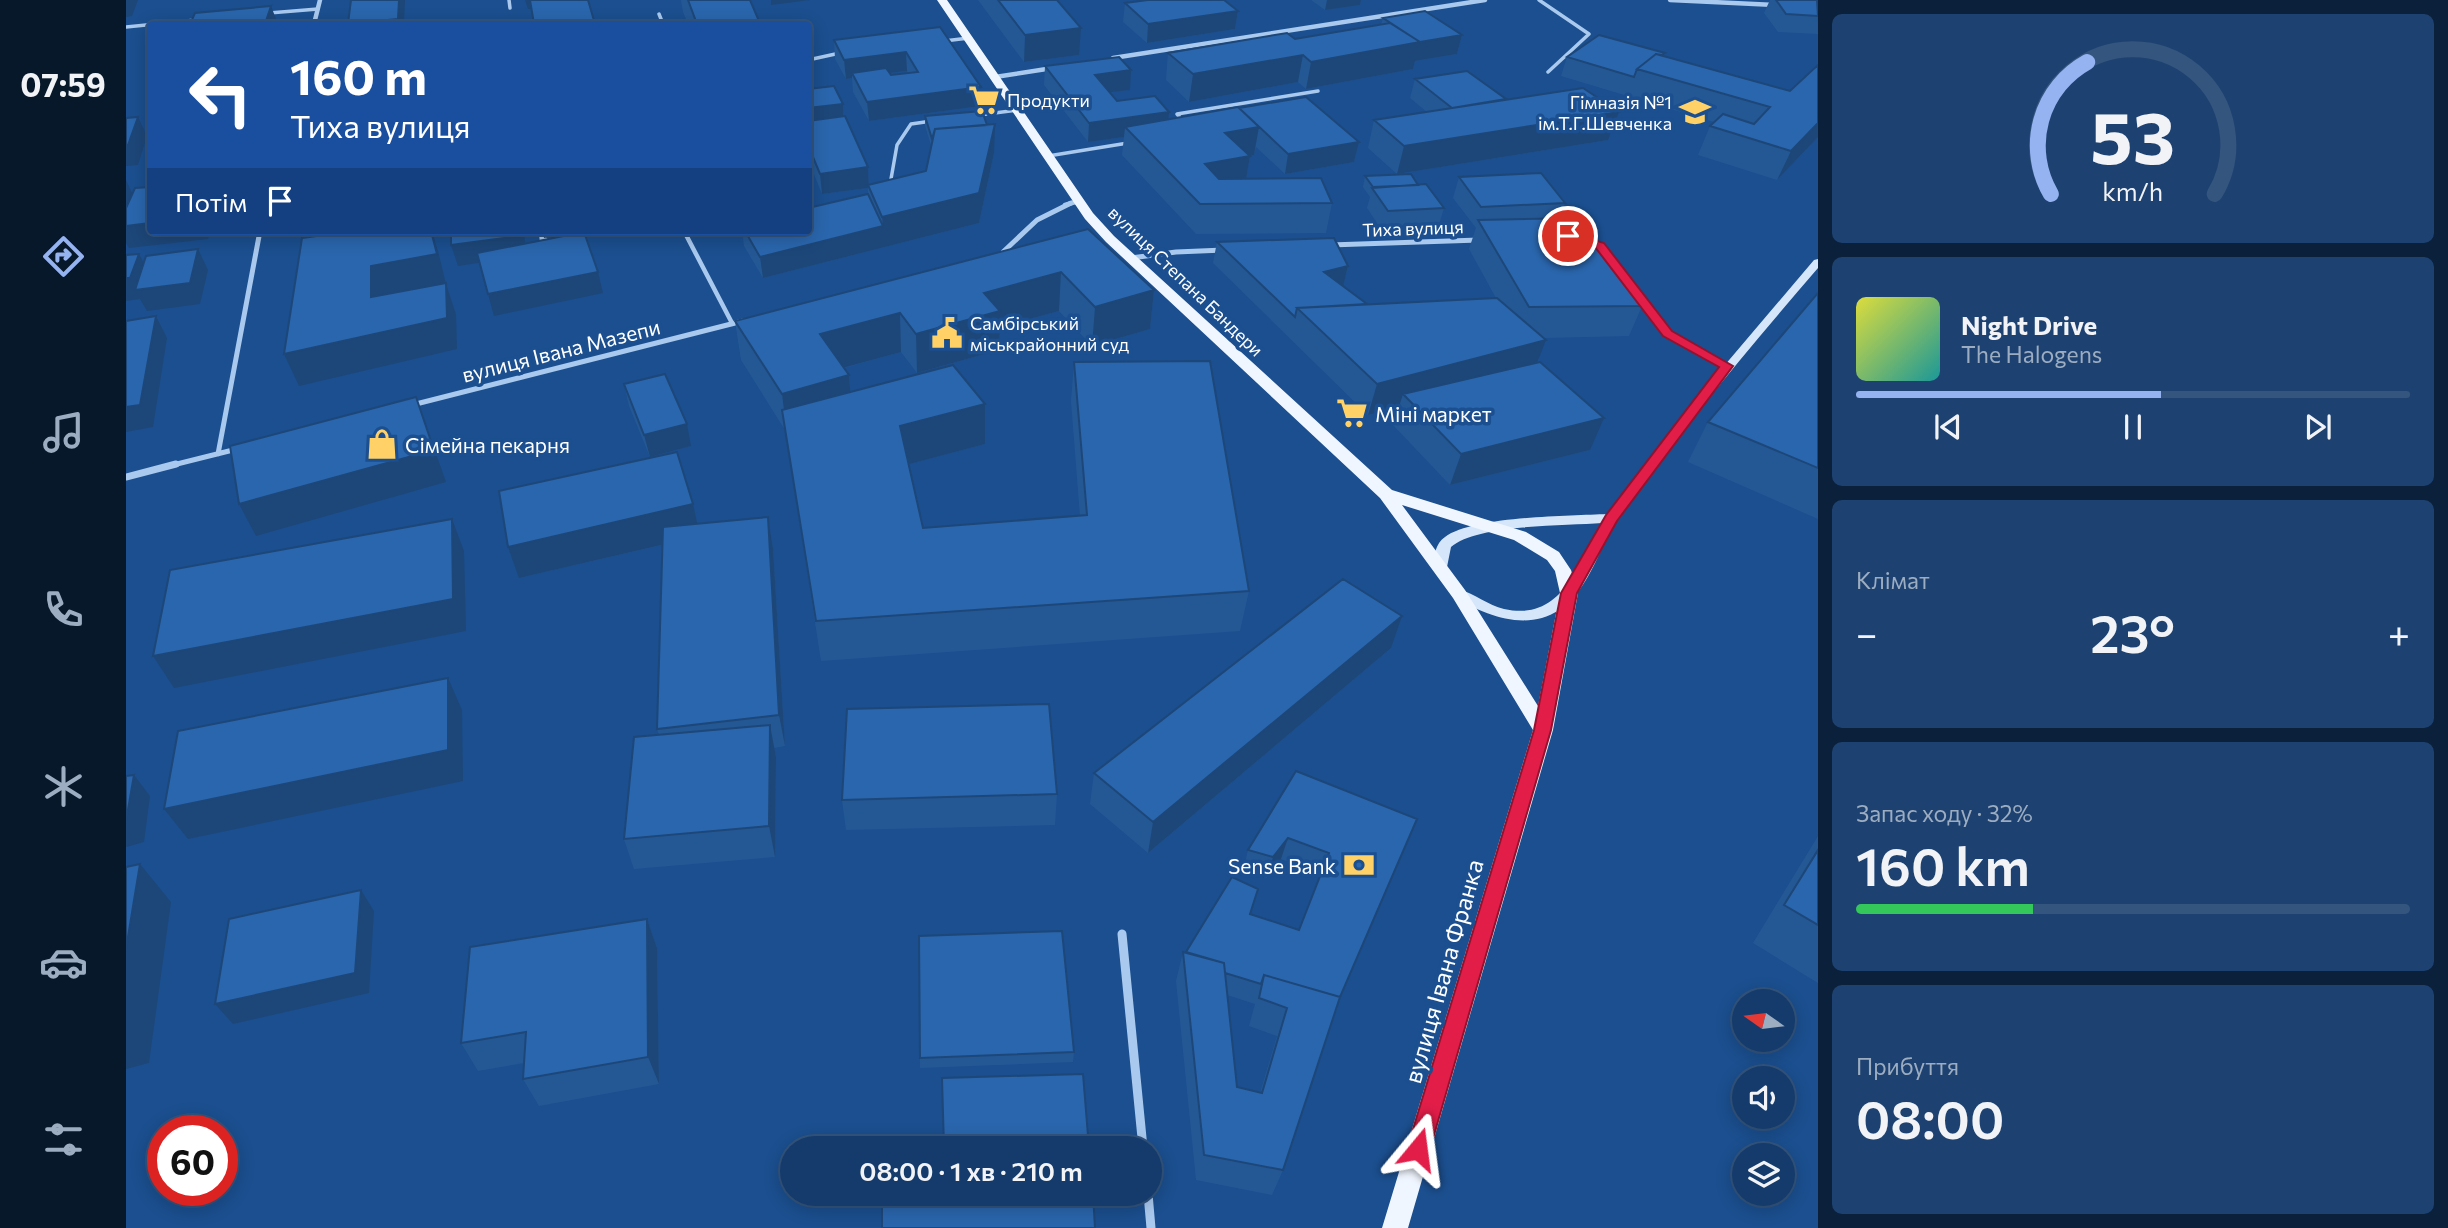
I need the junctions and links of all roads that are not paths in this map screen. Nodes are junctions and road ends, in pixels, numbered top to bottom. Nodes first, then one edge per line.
1 (320, 0) edge
2 (509, 0) edge
3 (942, 0) edge
4 (1485, 0) edge
5 (1539, 0) edge
6 (1670, 0) edge
7 (1777, 5) edge
8 (510, 8) dead end
9 (318, 9) junction
10 (265, 14) edge
11 (659, 14) dead end
12 (198, 20) edge
13 (188, 21) edge
14 (315, 21) edge
15 (662, 21) edge
16 (147, 25) edge
17 (126, 27) edge
18 (969, 38) junction
19 (941, 41) edge
20 (845, 53) edge
21 (812, 59) edge
22 (1104, 60) edge
23 (1063, 66) edge
24 (1548, 72) dead end
25 (995, 77) junction
26 (1318, 91) edge
27 (1018, 110) junction
28 (978, 115) edge
29 (938, 120) edge
30 (1185, 123) edge
31 (1140, 141) edge
32 (1048, 156) junction
33 (891, 179) edge
34 (1079, 201) junction
35 (259, 235) edge
36 (541, 235) edge
37 (573, 235) edge
38 (686, 235) edge
39 (568, 236) edge
40 (555, 238) edge
41 (1487, 239) edge
42 (1600, 245) edge
43 (1325, 246) edge
44 (1230, 250) edge
45 (1016, 251) edge
46 (1003, 252) junction
47 (993, 256) edge
48 (1131, 258) junction
49 (1818, 262) edge
50 (745, 320) edge
51 (732, 323) junction
52 (1727, 366) junction
53 (407, 406) edge
54 (245, 447) edge
55 (218, 454) junction
56 (126, 477) edge
57 (1386, 494) junction
58 (1611, 518) junction
59 (1493, 528) junction
60 (1440, 567) junction
61 (1569, 593) junction
62 (1460, 594) junction
63 (1543, 730) junction
64 (1122, 934) dead end
65 (1142, 1136) edge
66 (1149, 1206) edge
67 (1151, 1228) edge
68 (1395, 1228) edge

1 - 9 street
2 - 8 lane
3 - 18 main road, вулиця Степана Бандери
4 - 22 street
5 - 24 lane
6 - 7 street
9 - 10 lane
9 - 14 street
11 - 15 lane
12 - 13 lane
16 - 17 lane
18 - 19 lane
18 - 25 main road, вулиця Степана Бандери
20 - 21 lane
23 - 25 street
25 - 27 main road, вулиця Степана Бандери
26 - 30 lane
27 - 28 lane
27 - 32 main road, вулиця Степана Бандери
29 - 33 lane
31 - 32 lane
32 - 34 main road, вулиця Степана Бандери
34 - 46 street
34 - 48 main road, вулиця Степана Бандери
35 - 55 street
36 - 40 lane
37 - 39 lane
38 - 51 lane
41 - 43 street, Тиха вулиця
42 - 52 street
44 - 48 street
45 - 46 street
46 - 47 street
48 - 57 main road, вулиця Степана Бандери
49 - 52 main road, вулиця Івана Франка
50 - 51 street, вулиця Івана Мазепи
51 - 53 street, вулиця Івана Мазепи
52 - 58 main road, вулиця Івана Франка
54 - 55 street
55 - 56 street
57 - 59 main road, вулиця Степана Бандери
57 - 60 main road, вулиця Степана Бандери
58 - 59 main road
58 - 61 main road, вулиця Івана Франка
59 - 60 main road
59 - 61 main road
60 - 62 main road, вулиця Івана Франка
61 - 62 main road, вулиця Івана Франка
61 - 63 main road, вулиця Івана Франка
62 - 63 main road, вулиця Івана Франка
63 - 68 main road, вулиця Івана Франка
64 - 65 street
66 - 67 street

